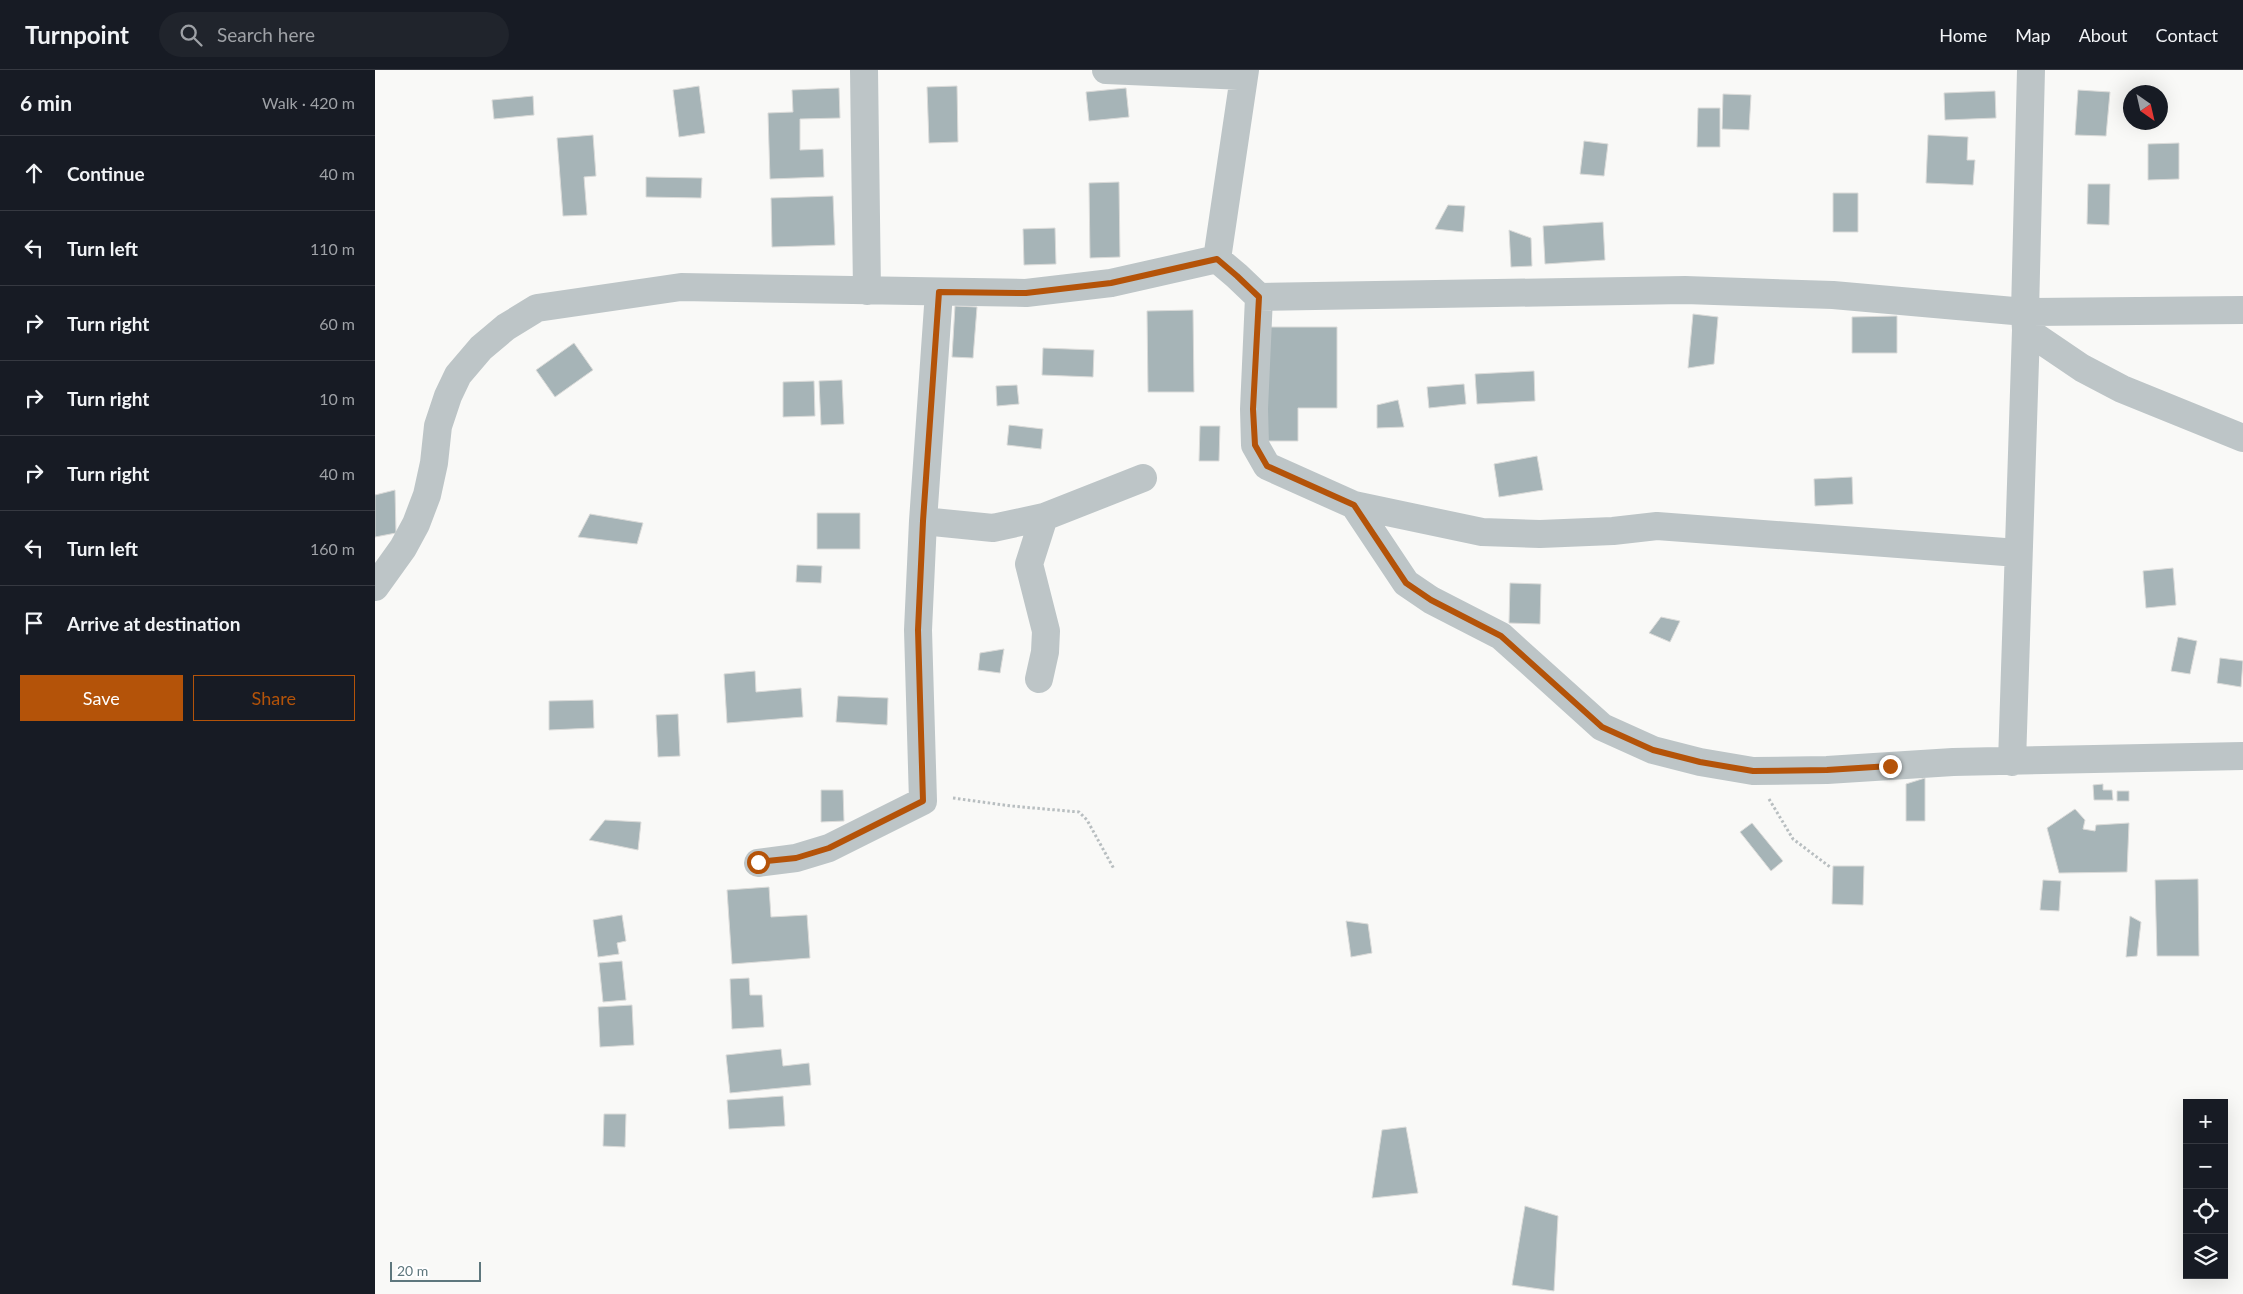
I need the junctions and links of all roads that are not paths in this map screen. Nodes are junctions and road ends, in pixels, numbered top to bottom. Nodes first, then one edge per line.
1 (864, 70) edge
2 (1106, 70) edge
3 (2031, 70) edge
4 (1244, 73) edge
5 (1217, 259) junction
6 (867, 291) junction
7 (939, 292) junction
8 (1259, 297) junction
9 (2243, 310) edge
10 (2026, 321) junction
11 (2243, 438) edge
12 (1143, 478) dead end
13 (1354, 505) junction
14 (1044, 517) junction
15 (923, 521) junction
16 (2018, 553) junction
17 (375, 587) edge
18 (1039, 679) dead end
19 (2243, 756) edge
20 (2013, 762) junction
21 (758, 862) dead end

1 - 6 street
2 - 4 street
3 - 10 street
4 - 5 street
5 - 7 street
5 - 8 street
6 - 7 street
6 - 17 street
7 - 15 street
8 - 10 street
8 - 13 street
9 - 10 street
10 - 11 street
10 - 16 street
12 - 14 street
13 - 16 street
13 - 20 street
14 - 15 street
14 - 18 street
15 - 21 street
16 - 20 street
19 - 20 street

